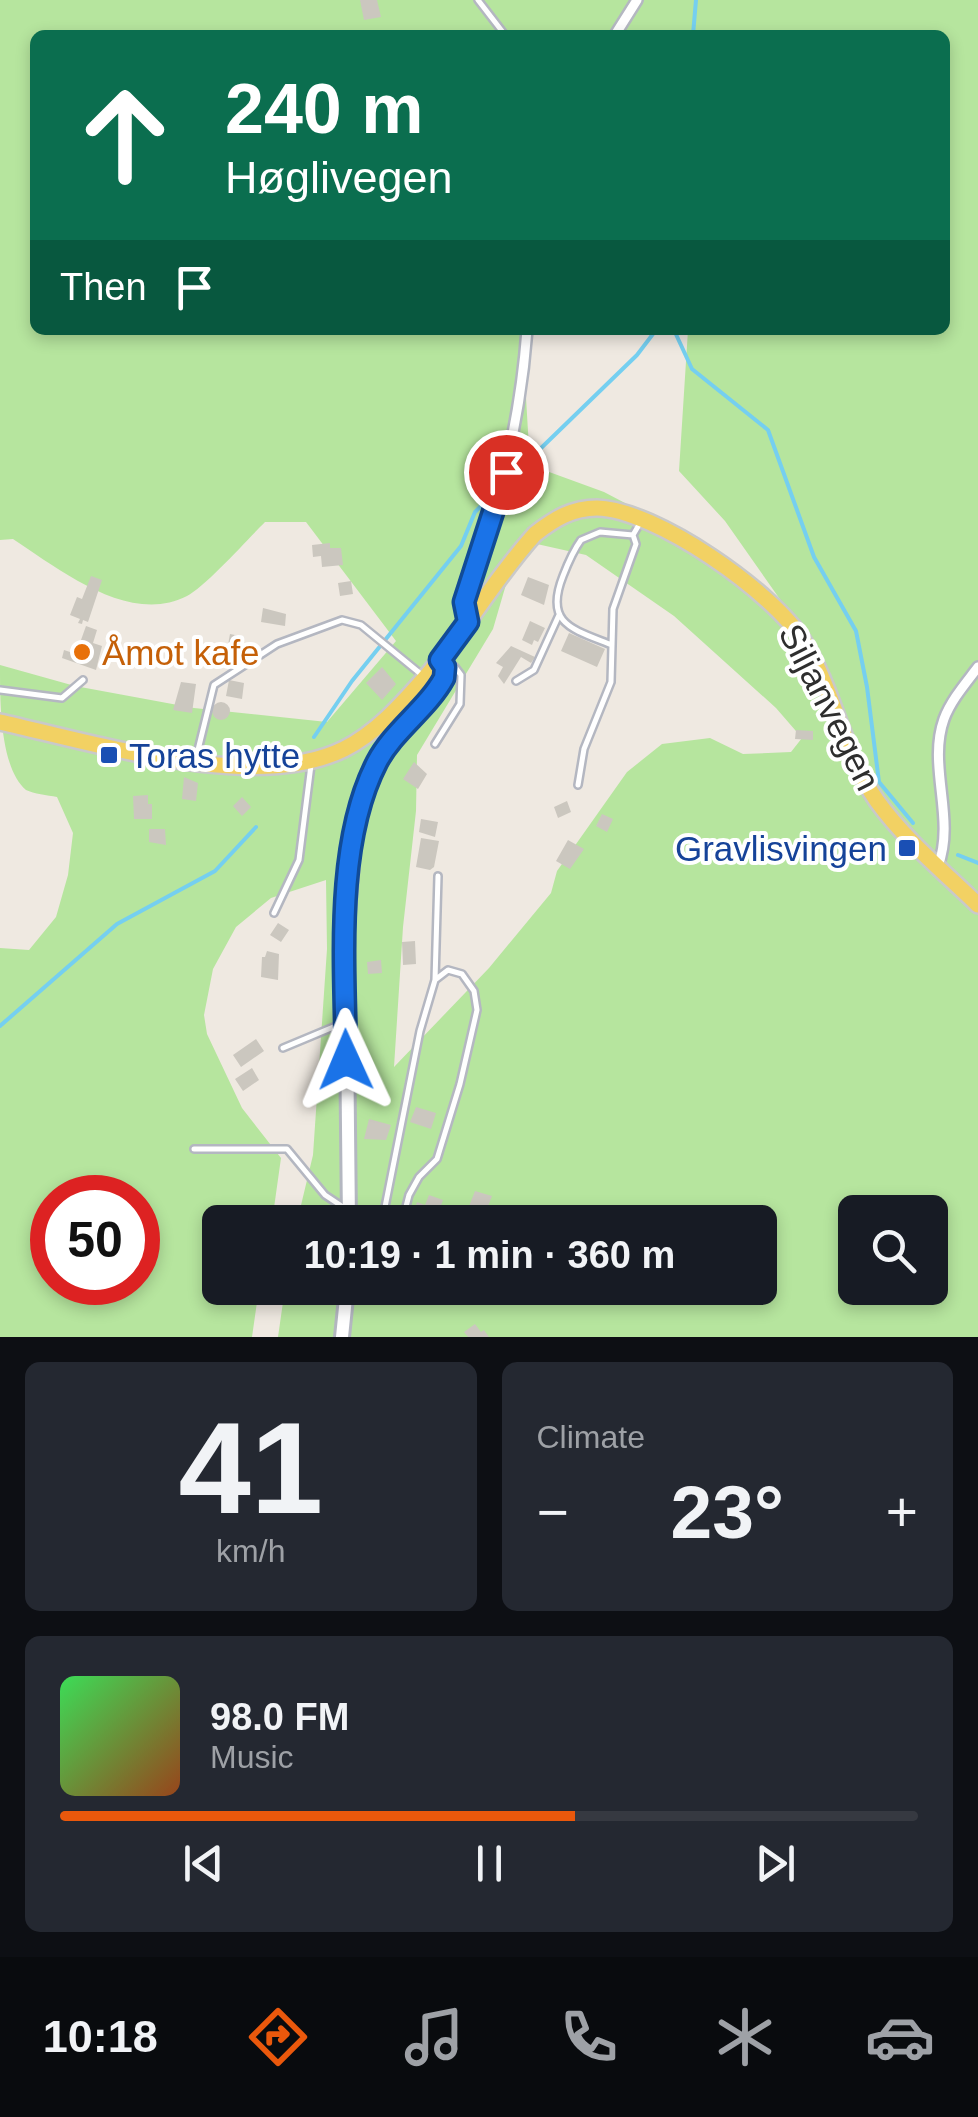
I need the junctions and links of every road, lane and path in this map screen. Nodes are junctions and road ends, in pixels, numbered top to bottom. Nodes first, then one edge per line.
1 (478, 0) edge
2 (638, 0) edge
3 (502, 30) edge
4 (618, 30) edge
5 (526, 335) edge
6 (642, 520) junction
7 (633, 535) junction
8 (559, 615) junction
9 (468, 622) junction
10 (612, 645) junction
11 (442, 665) junction
12 (978, 666) edge
13 (425, 677) junction
14 (84, 680) dead end
15 (516, 681) dead end
16 (0, 690) edge
17 (0, 722) edge
18 (436, 744) dead end
19 (196, 761) junction
20 (310, 762) junction
21 (578, 785) dead end
22 (938, 866) junction
23 (438, 876) dead end
24 (978, 905) edge
25 (274, 912) dead end
26 (435, 980) junction
27 (346, 1022) junction
28 (283, 1048) dead end
29 (194, 1148) dead end
30 (336, 1205) edge
31 (349, 1205) edge
32 (385, 1205) edge
33 (407, 1205) edge
34 (345, 1305) edge
35 (342, 1337) edge

1 - 3 lane
2 - 4 street
5 - 9 street
6 - 7 lane
6 - 9 main road, Siljanvegen
6 - 22 main road, Siljanvegen
7 - 8 lane
7 - 10 lane
8 - 10 lane
8 - 15 lane
9 - 11 main road, Siljanvegen
10 - 21 lane
11 - 13 main road, Siljanvegen
11 - 18 lane
11 - 27 main road
12 - 22 street
13 - 19 lane
13 - 20 main road, Siljanvegen
14 - 16 lane
17 - 19 main road, Siljanvegen
19 - 20 main road, Siljanvegen
20 - 25 lane
22 - 24 main road, Siljanvegen
23 - 26 lane
26 - 32 lane
26 - 33 lane
27 - 28 lane
27 - 31 main road
29 - 30 lane
34 - 35 main road

